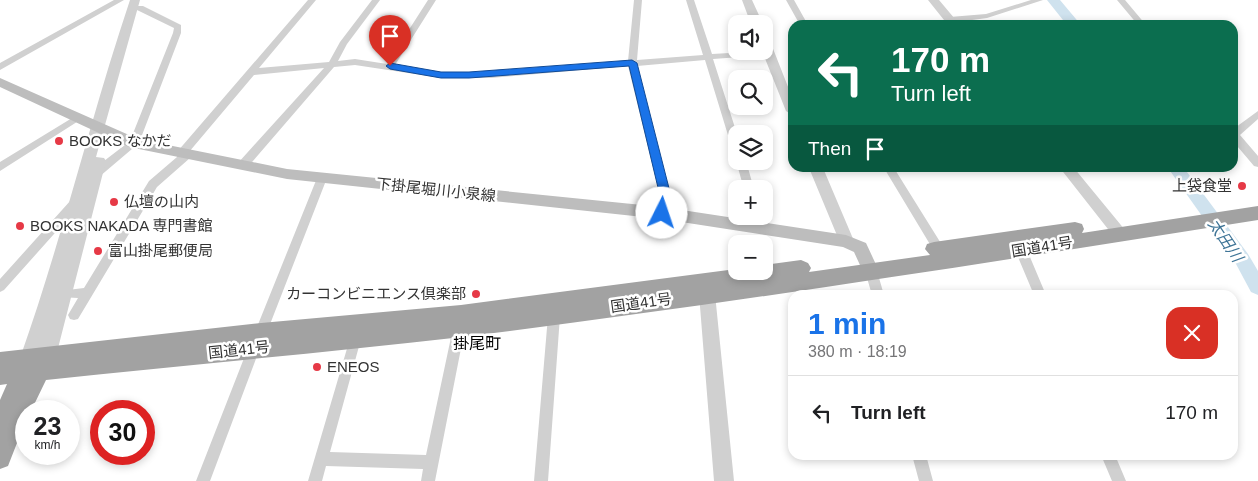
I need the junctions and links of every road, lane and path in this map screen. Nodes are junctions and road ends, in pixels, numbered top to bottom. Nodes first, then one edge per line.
1 (120, 0) edge
2 (312, 0) edge
3 (376, 0) edge
4 (432, 0) edge
5 (638, 0) edge
6 (690, 0) edge
7 (747, 0) edge
8 (790, 0) edge
9 (933, 0) edge
10 (1039, 0) edge
11 (1122, 0) edge
12 (139, 3) edge
13 (753, 15) edge
14 (801, 20) edge
15 (950, 20) edge
16 (967, 20) edge
17 (1138, 20) edge
18 (728, 54) edge
19 (708, 57) junction
20 (771, 60) edge
21 (632, 63) junction
22 (332, 64) junction
23 (390, 66) junction
24 (0, 68) edge
25 (251, 72) junction
26 (0, 82) edge
27 (788, 101) edge
28 (1258, 114) edge
29 (76, 118) junction
30 (730, 125) edge
31 (101, 128) junction
32 (1238, 130) edge
33 (1238, 140) edge
34 (134, 143) junction
35 (183, 155) junction
36 (1258, 163) edge
37 (242, 166) junction
38 (0, 167) edge
39 (818, 172) edge
40 (892, 172) edge
41 (1070, 172) edge
42 (95, 174) junction
43 (322, 178) junction
44 (76, 202) junction
45 (1258, 203) edge
46 (1229, 212) junction
47 (662, 213) junction
48 (1258, 213) edge
49 (728, 219) edge
50 (770, 225) edge
51 (1116, 229) junction
52 (846, 241) junction
53 (938, 248) junction
54 (1021, 250) junction
55 (869, 265) junction
56 (0, 287) edge
57 (705, 288) junction
58 (876, 290) edge
59 (1038, 290) edge
60 (87, 293) junction
61 (63, 294) junction
62 (74, 316) dead end
63 (554, 316) junction
64 (459, 328) junction
65 (355, 339) junction
66 (258, 340) junction
67 (0, 361) edge
68 (35, 364) junction
69 (0, 375) edge
70 (0, 424) edge
71 (0, 458) edge
72 (321, 459) junction
73 (921, 460) edge
74 (1110, 460) edge
75 (432, 462) junction
76 (203, 481) edge
77 (315, 481) edge
78 (428, 481) edge
79 (541, 481) edge
80 (724, 481) edge
81 (926, 481) edge
82 (1119, 481) edge

1 - 24 street
2 - 25 street
3 - 22 street
4 - 23 street
5 - 21 street
6 - 19 street
7 - 13 street
8 - 14 street
9 - 15 street
10 - 16 street
11 - 17 street
12 - 31 street
12 - 34 street
18 - 19 street
19 - 21 street
19 - 30 street
20 - 27 street
21 - 23 street
21 - 47 street
22 - 23 street
22 - 25 street
22 - 37 street
25 - 35 street
26 - 29 main road, 下掛尾堀川小泉線
28 - 32 street
29 - 31 main road, 下掛尾堀川小泉線
29 - 38 street
31 - 34 main road, 下掛尾堀川小泉線
31 - 42 street
31 - 44 street
33 - 36 street
34 - 35 main road, 下掛尾堀川小泉線
34 - 42 street
35 - 37 main road, 下掛尾堀川小泉線
35 - 60 street
37 - 43 main road, 下掛尾堀川小泉線
39 - 52 street
40 - 53 street
41 - 51 street
42 - 61 street
43 - 47 main road, 下掛尾堀川小泉線
43 - 66 street
44 - 56 street
44 - 68 street
45 - 46 highway, 国道41号
46 - 48 highway, 国道41号
46 - 51 highway, 国道41号
47 - 49 main road, 下掛尾堀川小泉線
50 - 52 main road, 下掛尾堀川小泉線
51 - 53 highway, 国道41号
51 - 54 highway, 国道41号
52 - 55 main road
53 - 55 highway, 国道41号
54 - 55 highway, 国道41号
54 - 59 street
55 - 57 highway, 国道41号
55 - 58 street
57 - 63 highway, 国道41号
57 - 66 highway, 国道41号
57 - 80 street
60 - 61 street
60 - 62 street
61 - 68 street
63 - 64 highway, 国道41号
63 - 79 street
64 - 65 highway, 国道41号
64 - 75 street
65 - 66 highway, 国道41号
65 - 72 street
66 - 68 highway, 国道41号
66 - 76 street
67 - 68 highway
68 - 69 highway
68 - 70 highway
68 - 71 highway
72 - 75 street
72 - 77 street
73 - 81 street
74 - 82 street
75 - 78 street

